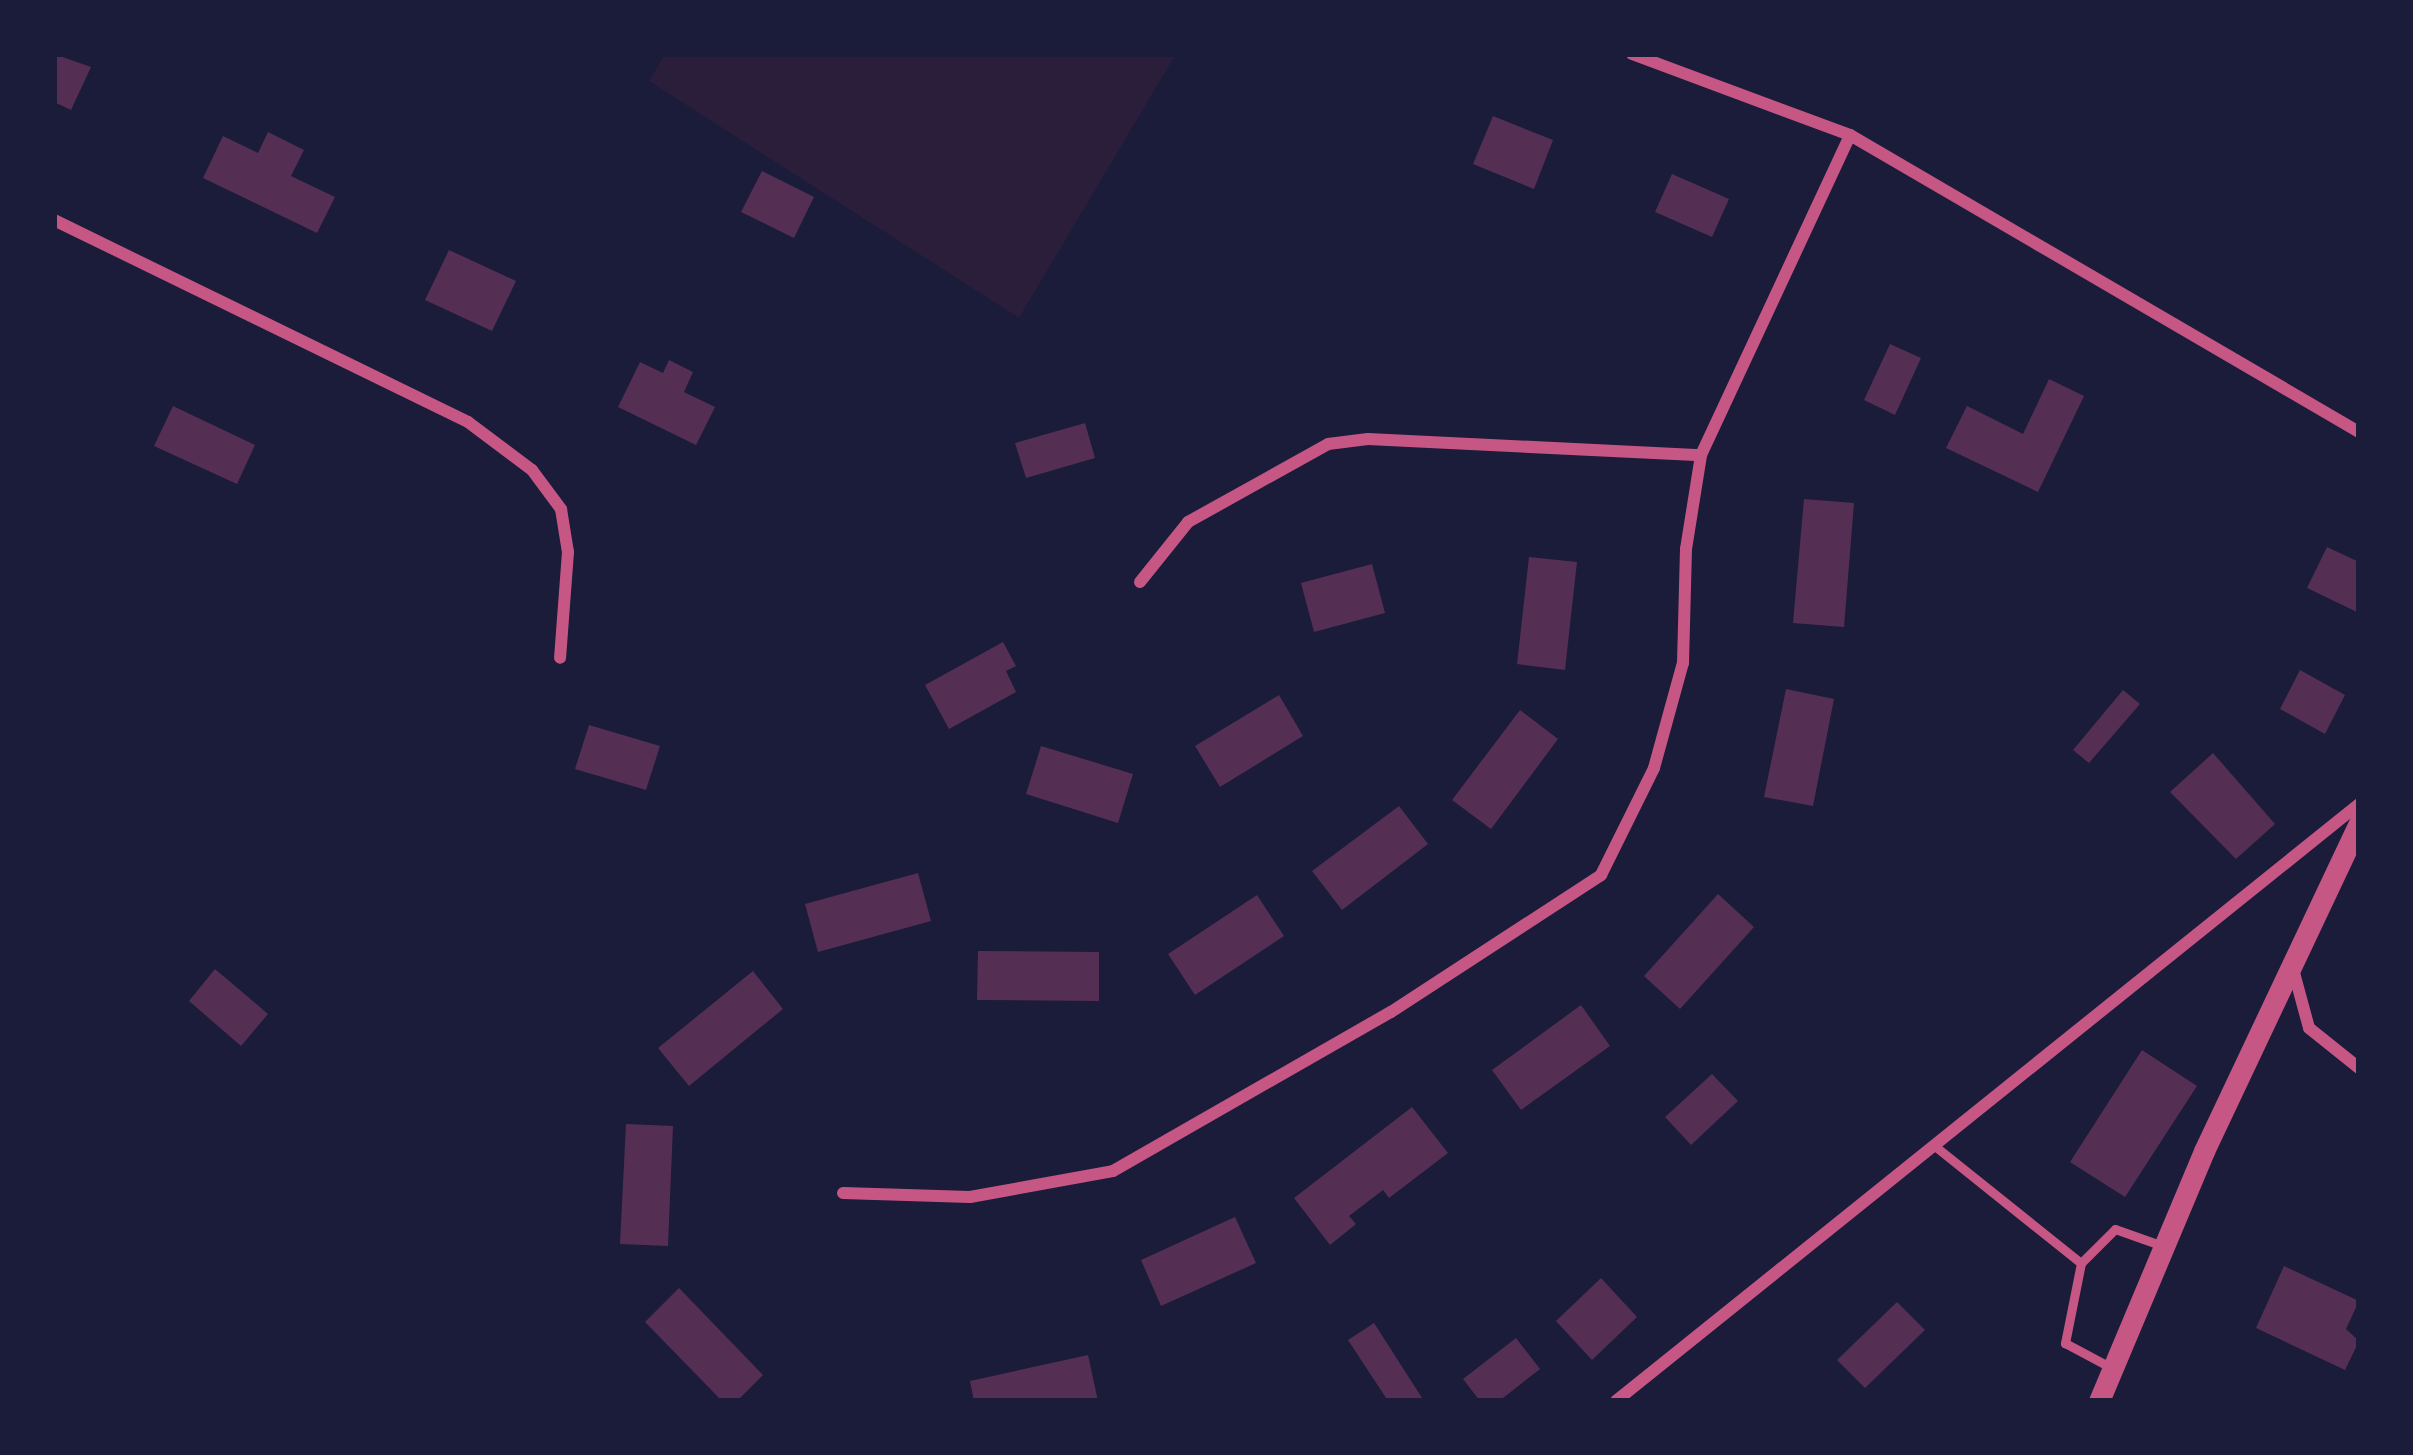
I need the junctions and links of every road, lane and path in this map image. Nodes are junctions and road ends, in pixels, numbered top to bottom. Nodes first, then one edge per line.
1 (1632, 54) edge
2 (1850, 135) junction
3 (54, 220) edge
4 (2359, 432) edge
5 (1701, 455) junction
6 (1139, 582) dead end
7 (560, 658) dead end
8 (2359, 805) edge
9 (2359, 823) edge
10 (2292, 964) junction
11 (2359, 1068) edge
12 (1936, 1147) junction
13 (843, 1193) dead end
14 (2164, 1247) junction
15 (2081, 1263) junction
16 (2113, 1369) junction
17 (1616, 1401) edge
18 (2099, 1401) edge

1 - 2 street
2 - 4 street
2 - 5 street
3 - 7 street
5 - 6 street
5 - 13 street
8 - 12 street
9 - 10 street
10 - 11 street
10 - 14 street
12 - 15 lane
12 - 17 street
14 - 15 lane
14 - 16 street
15 - 16 lane
16 - 18 street

